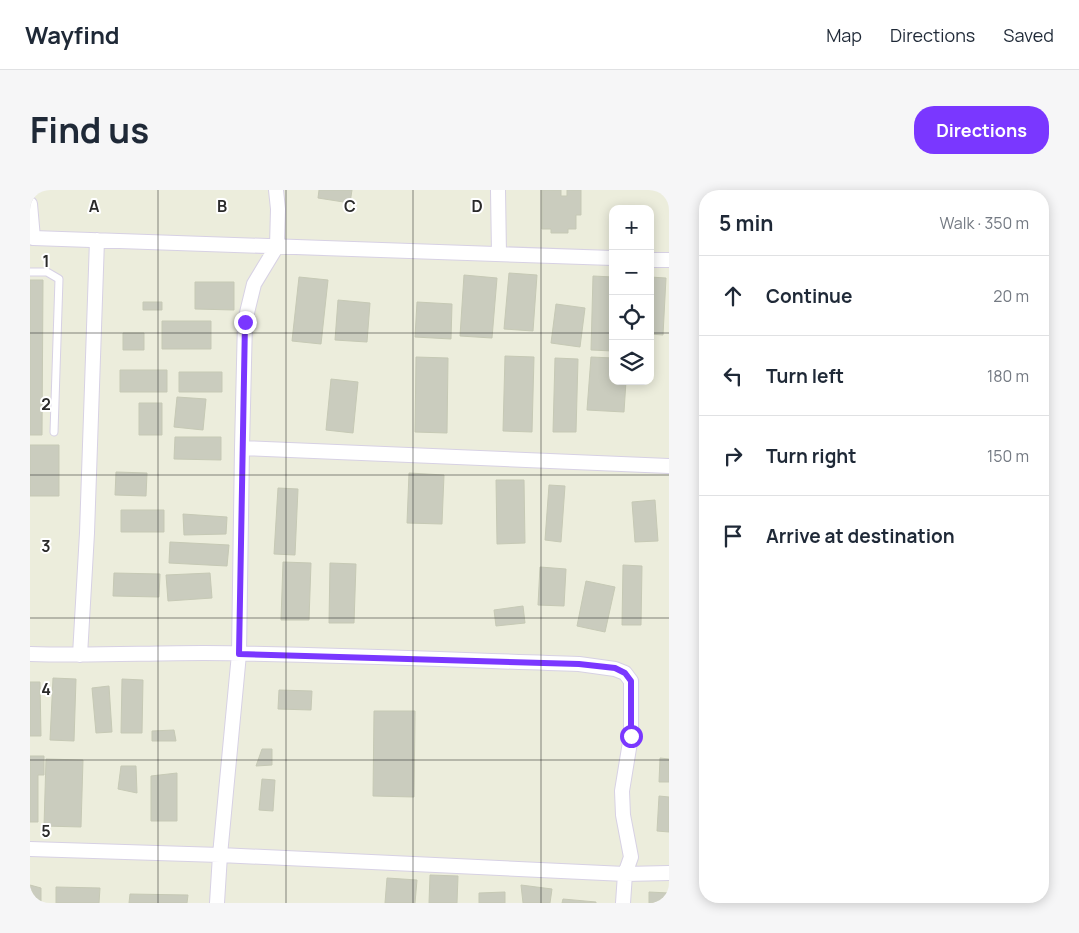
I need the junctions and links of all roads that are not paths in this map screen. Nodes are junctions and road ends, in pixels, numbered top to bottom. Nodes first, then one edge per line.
1 (276, 190) edge
2 (498, 190) edge
3 (30, 204) edge
4 (97, 240) junction
5 (277, 246) junction
6 (499, 254) junction
7 (609, 258) edge
8 (654, 260) edge
9 (669, 260) edge
10 (30, 272) edge
11 (54, 432) dead end
12 (242, 448) junction
13 (669, 466) edge
14 (30, 654) edge
15 (239, 654) junction
16 (80, 656) junction
17 (30, 850) edge
18 (220, 855) junction
19 (669, 873) edge
20 (625, 874) junction
21 (217, 903) edge
22 (623, 903) edge

1 - 5 street
2 - 6 street
3 - 4 street
4 - 5 street
4 - 16 street
5 - 6 street
5 - 12 street
6 - 7 street
8 - 9 street
10 - 11 lane
12 - 13 street
12 - 15 street
14 - 16 street
15 - 16 street
15 - 18 street
15 - 20 street
17 - 18 street
18 - 20 street
18 - 21 street
19 - 20 street
20 - 22 street

